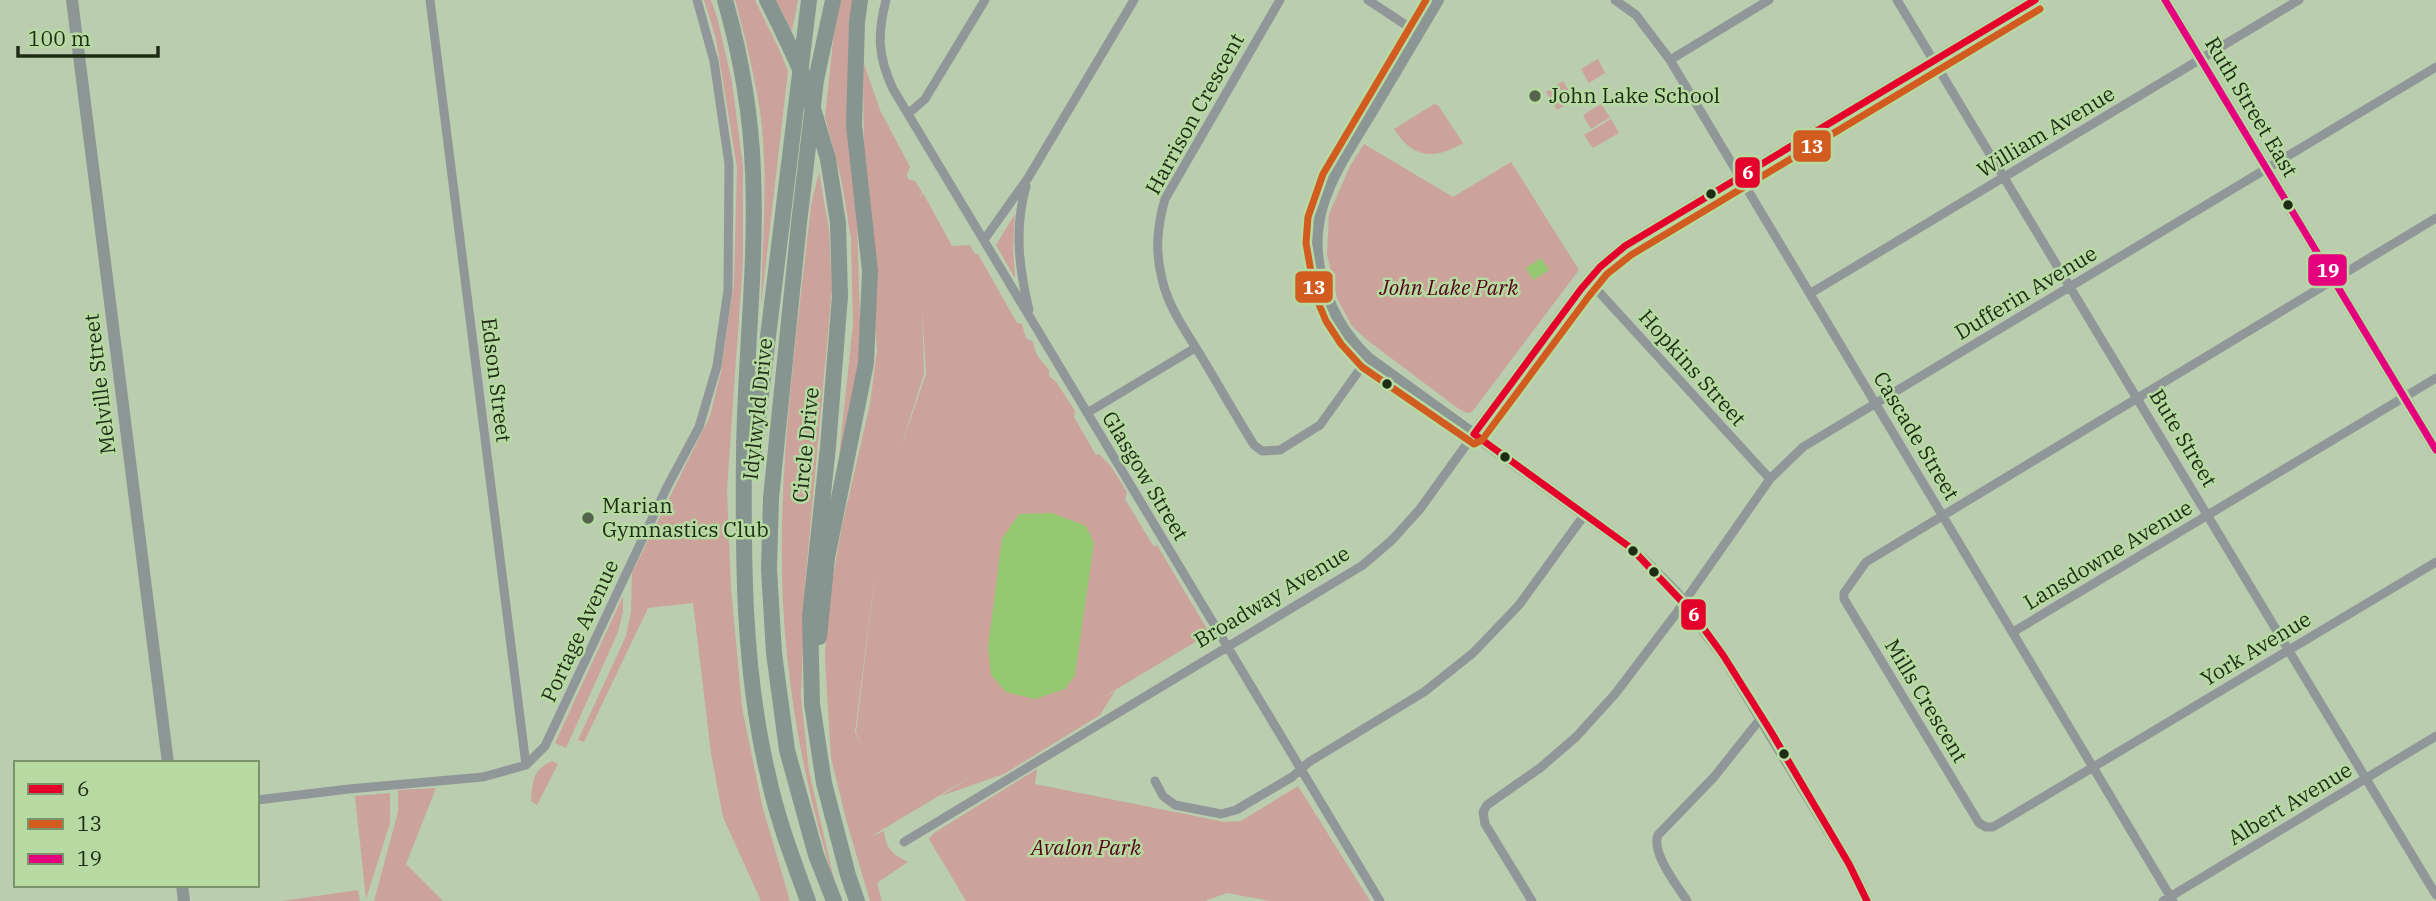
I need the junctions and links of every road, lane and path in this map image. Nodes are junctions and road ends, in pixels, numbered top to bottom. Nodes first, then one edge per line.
1 (72, 0) edge
2 (430, 0) edge
3 (696, 0) edge
4 (725, 0) edge
5 (767, 0) edge
6 (809, 0) edge
7 (833, 0) edge
8 (860, 0) edge
9 (886, 0) edge
10 (985, 0) edge
11 (1134, 0) edge
12 (1280, 0) edge
13 (1368, 0) edge
14 (1438, 0) edge
15 (1615, 0) edge
16 (1769, 0) edge
17 (1897, 0) edge
18 (2035, 0) edge
19 (2165, 0) edge
20 (2298, 0) edge
21 (1418, 33) junction
22 (1670, 60) junction
23 (2200, 60) junction
24 (1934, 61) junction
25 (2436, 67) edge
26 (908, 114) junction
27 (2267, 169) junction
28 (1741, 177) junction
29 (2004, 177) junction
30 (1028, 178) junction
31 (2436, 218) edge
32 (984, 240) junction
33 (2334, 280) junction
34 (1588, 281) junction
35 (2070, 287) junction
36 (1811, 293) junction
37 (1032, 320) junction
38 (1195, 348) junction
39 (1368, 358) junction
40 (2436, 378) edge
41 (2404, 397) junction
42 (2138, 398) junction
43 (1876, 404) junction
44 (1087, 413) junction
45 (1474, 434) junction
46 (2436, 450) edge
47 (1770, 479) junction
48 (1585, 514) junction
49 (1943, 515) junction
50 (2208, 515) junction
51 (744, 522) junction
52 (2436, 562) edge
53 (1683, 602) junction
54 (2013, 632) junction
55 (1227, 647) junction
56 (2288, 649) junction
57 (812, 663) junction
58 (1761, 718) junction
59 (2436, 737) edge
60 (168, 761) edge
61 (526, 765) junction
62 (2094, 766) junction
63 (1302, 771) junction
64 (2366, 778) junction
65 (1155, 782) dead end
66 (259, 800) edge
67 (904, 842) dead end
68 (2436, 895) edge
69 (2169, 900) edge
70 (808, 901) edge
71 (834, 901) edge
72 (858, 901) edge
73 (1380, 901) edge
74 (1532, 901) edge
75 (1687, 901) edge
76 (1867, 901) edge

1 - 60 street, Melville Street
2 - 61 street, Edson Street
3 - 61 street, Portage Avenue
4 - 51 highway
5 - 57 highway, Circle Drive, bridge
6 - 51 highway, Idylwyld Drive
7 - 71 highway, Idylwyld Drive
8 - 57 highway
9 - 26 street, Glasgow Street
10 - 26 street
11 - 30 street
12 - 38 street, Harrison Crescent
13 - 21 street
14 - 21 street
15 - 22 street, Cascade Street
16 - 22 street
17 - 24 street, Bute Street
18 - 24 street, Broadway Avenue
19 - 23 street, Ruth Street East
20 - 23 street, William Avenue
21 - 39 street
22 - 28 street, Cascade Street
23 - 27 street, Ruth Street East
23 - 29 street, William Avenue
24 - 28 street, Broadway Avenue
24 - 29 street, Bute Street
25 - 27 street, Dufferin Avenue
26 - 32 street, Glasgow Street
27 - 33 street, Ruth Street East
27 - 35 street, Dufferin Avenue
28 - 34 street, Broadway Avenue
28 - 36 street, Cascade Street
29 - 35 street, Bute Street
29 - 36 street, William Avenue
30 - 32 street
30 - 37 street
31 - 33 street
32 - 37 street, Glasgow Street
33 - 41 street, Ruth Street East
33 - 42 street
34 - 45 street, Broadway Avenue
34 - 47 street, Hopkins Street
35 - 42 street, Bute Street
35 - 43 street, Dufferin Avenue
36 - 43 street, Cascade Street
37 - 44 street, Glasgow Street
38 - 39 street, Harrison Crescent
38 - 44 street
39 - 45 street
40 - 41 street, Lansdowne Avenue
41 - 46 street, Ruth Street East
41 - 50 street, Lansdowne Avenue
42 - 49 street
42 - 50 street, Bute Street
43 - 47 street, Dufferin Avenue
43 - 49 street, Cascade Street
44 - 55 street, Glasgow Street
45 - 48 street
45 - 55 street, Broadway Avenue
47 - 53 street, Dufferin Avenue
48 - 53 street
48 - 63 street
49 - 54 street, Cascade Street
49 - 62 street, Mills Crescent
50 - 54 street, Lansdowne Avenue
50 - 56 street, Bute Street
51 - 70 highway
52 - 56 street, York Avenue
53 - 58 street
53 - 74 street, Dufferin Avenue
54 - 62 street, Cascade Street
55 - 63 street, Glasgow Street
55 - 67 street, Broadway Avenue
56 - 62 street, York Avenue
56 - 64 street, Bute Street
57 - 72 highway, Circle Drive
58 - 75 street
58 - 76 street
59 - 64 street, Albert Avenue
61 - 66 street
62 - 69 street, Cascade Street
63 - 65 street
63 - 73 street, Glasgow Street
64 - 68 street, Bute Street
64 - 69 street, Albert Avenue

